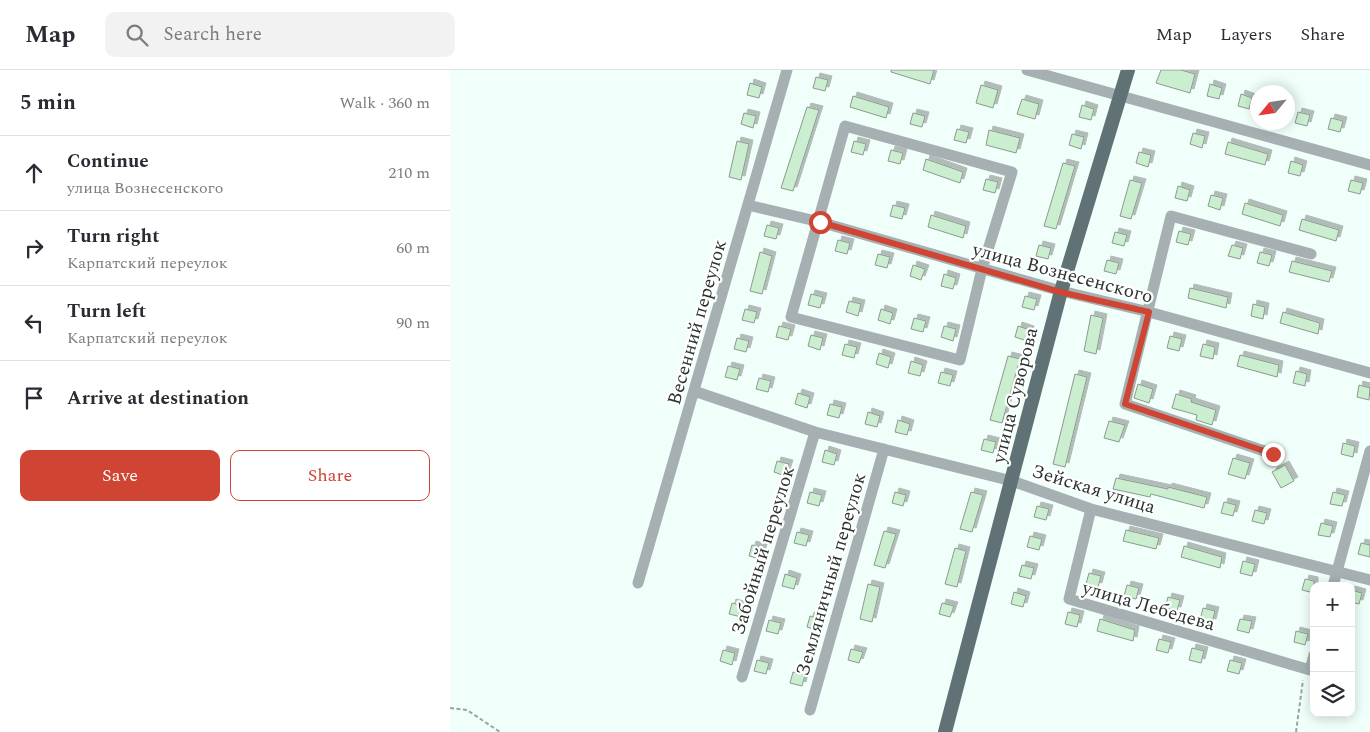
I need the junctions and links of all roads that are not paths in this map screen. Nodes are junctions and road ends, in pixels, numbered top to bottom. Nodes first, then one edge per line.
1 (787, 70) edge
2 (1027, 70) edge
3 (1128, 70) edge
4 (1122, 96) junction
5 (1370, 165) edge
6 (748, 204) junction
7 (820, 222) junction
8 (1311, 254) dead end
9 (982, 269) junction
10 (1060, 292) junction
11 (1149, 312) junction
12 (1370, 373) edge
13 (694, 391) junction
14 (815, 432) junction
15 (884, 448) junction
16 (1370, 451) edge
17 (1273, 454) dead end
18 (1012, 481) junction
19 (1092, 509) junction
20 (1337, 570) junction
21 (1370, 580) edge
22 (1334, 582) edge
23 (638, 583) dead end
24 (1310, 670) edge
25 (742, 677) dead end
26 (810, 710) dead end
27 (945, 732) edge

1 - 6 street, Весенний переулок
2 - 4 street
3 - 4 main road, улица Суворова
4 - 5 street
4 - 10 main road, улица Суворова
6 - 7 street, улица Вознесенского
6 - 13 street, Весенний переулок
7 - 9 street, улица Вознесенского
7 - 9 street
7 - 9 street
8 - 11 street
9 - 10 street, улица Вознесенского
10 - 11 street, улица Вознесенского
10 - 18 main road, улица Суворова
11 - 12 street, улица Вознесенского
11 - 17 street
13 - 14 street, Зейская улица
13 - 23 street, Весенний переулок
14 - 15 street, Зейская улица
14 - 25 street, Забойный переулок
15 - 18 street, Зейская улица
15 - 26 street, Земляничный переулок
16 - 20 street
18 - 19 street, Зейская улица
18 - 27 main road, улица Суворова
19 - 20 street, Зейская улица
19 - 24 street, улица Лебедева
20 - 21 street, Зейская улица
20 - 22 street

